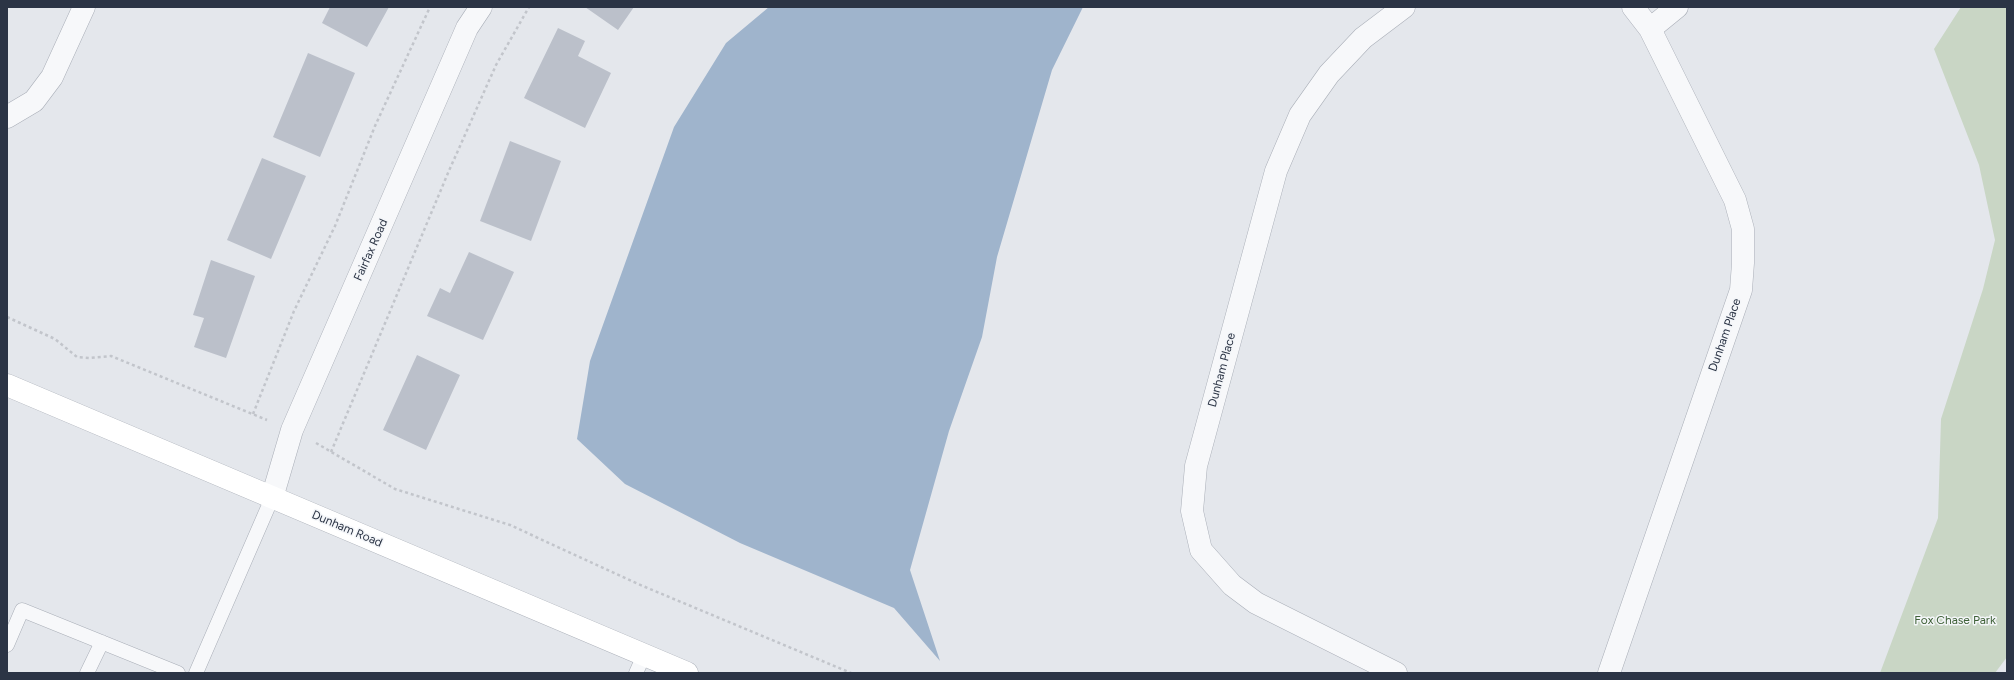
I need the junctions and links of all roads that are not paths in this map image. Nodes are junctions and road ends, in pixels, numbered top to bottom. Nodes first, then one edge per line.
1 (84, 7) edge
2 (481, 7) edge
3 (1404, 7) edge
4 (1633, 7) edge
5 (1677, 7) edge
6 (1650, 29) junction
7 (7, 117) edge
8 (7, 385) edge
9 (272, 498) junction
10 (102, 642) junction
11 (7, 645) edge
12 (640, 664) edge
13 (87, 673) edge
14 (178, 673) edge
15 (196, 673) edge
16 (687, 673) edge
17 (1396, 673) edge
18 (1608, 673) edge

1 - 7 street
2 - 9 street, Fairfax Road
3 - 17 street, Dunham Place
4 - 6 street, Dunham Place
5 - 6 street
6 - 18 street, Dunham Place
8 - 9 street, Dunham Road
9 - 12 street, Dunham Road
9 - 15 lane
10 - 11 lane
10 - 13 lane
10 - 14 lane
12 - 16 street, Dunham Road

